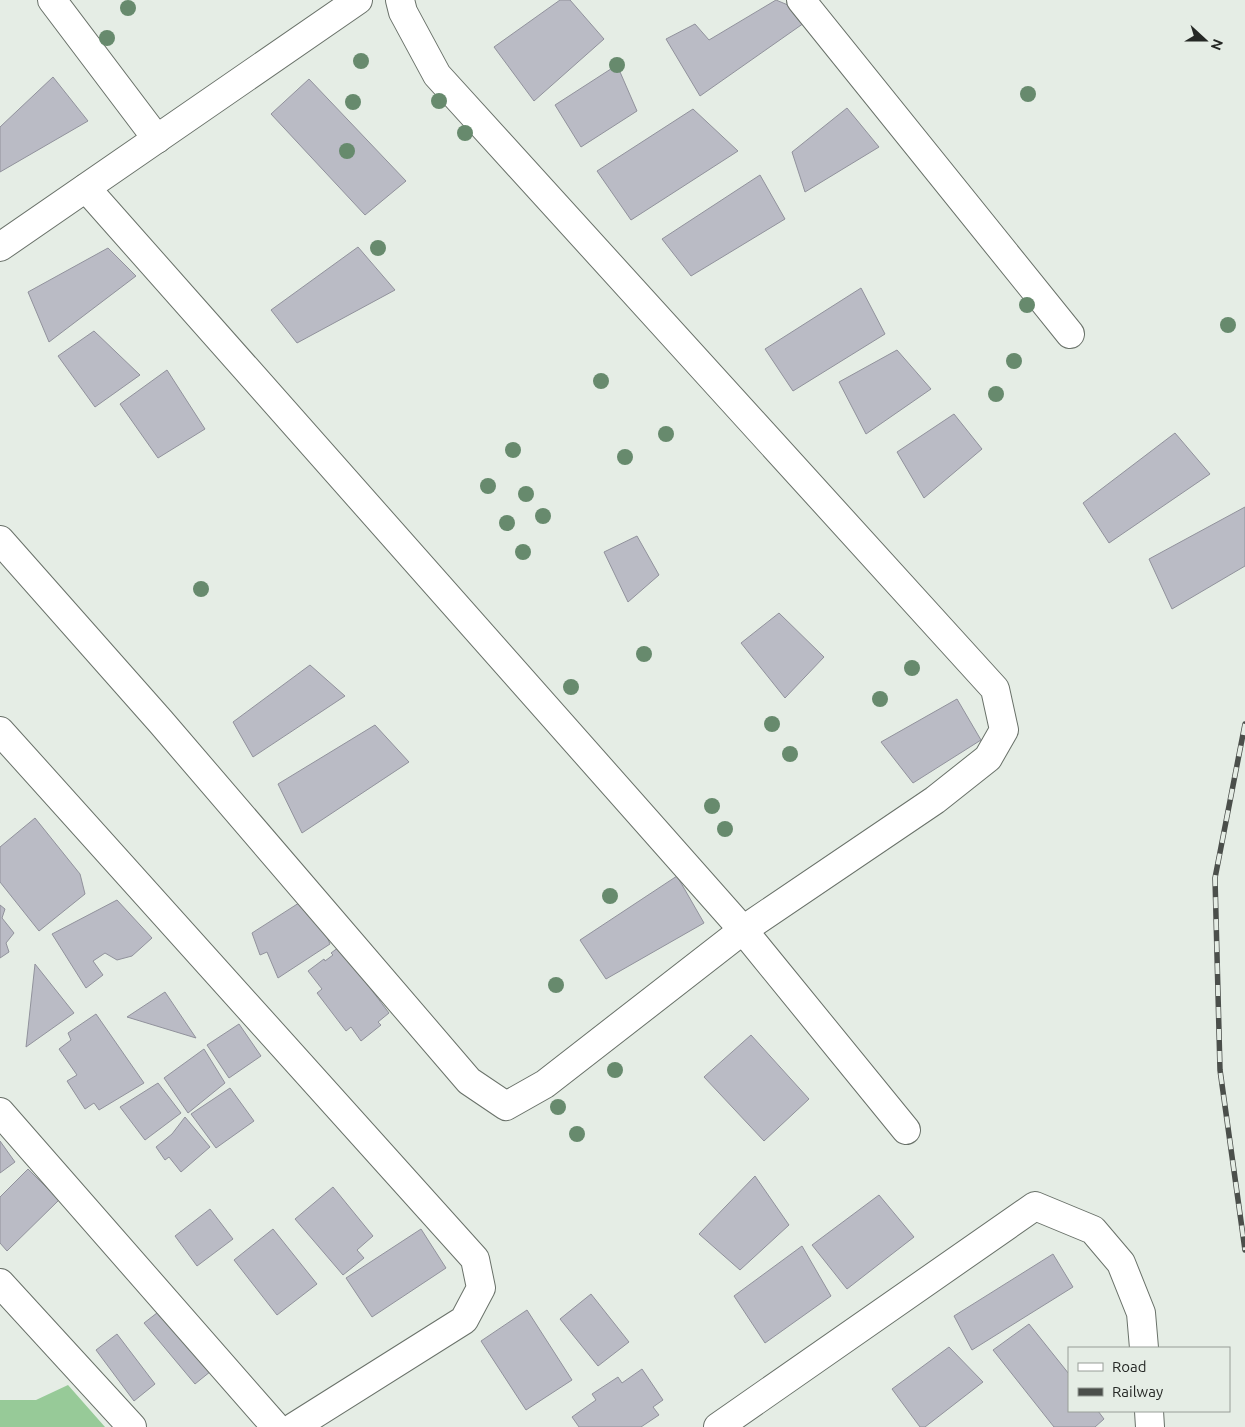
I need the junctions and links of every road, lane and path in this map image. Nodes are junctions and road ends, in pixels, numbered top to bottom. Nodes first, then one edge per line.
1 (52, 0) edge
2 (358, 0) edge
3 (400, 0) edge
4 (801, 0) edge
5 (157, 139) junction
6 (86, 188) junction
7 (0, 247) edge
8 (1070, 334) dead end
9 (0, 540) edge
10 (0, 731) edge
11 (742, 930) junction
12 (0, 1112) edge
13 (906, 1130) dead end
14 (0, 1283) edge
15 (1144, 1347) edge
16 (1149, 1412) edge
17 (132, 1427) edge
18 (276, 1427) edge
19 (294, 1427) edge
20 (718, 1427) edge
21 (1150, 1427) edge

1 - 5 street
2 - 5 street
3 - 11 street
4 - 8 street
5 - 6 street
6 - 7 street
6 - 11 street
9 - 11 street
10 - 19 street
11 - 13 street
12 - 18 street
14 - 17 street
15 - 20 street
16 - 21 street

